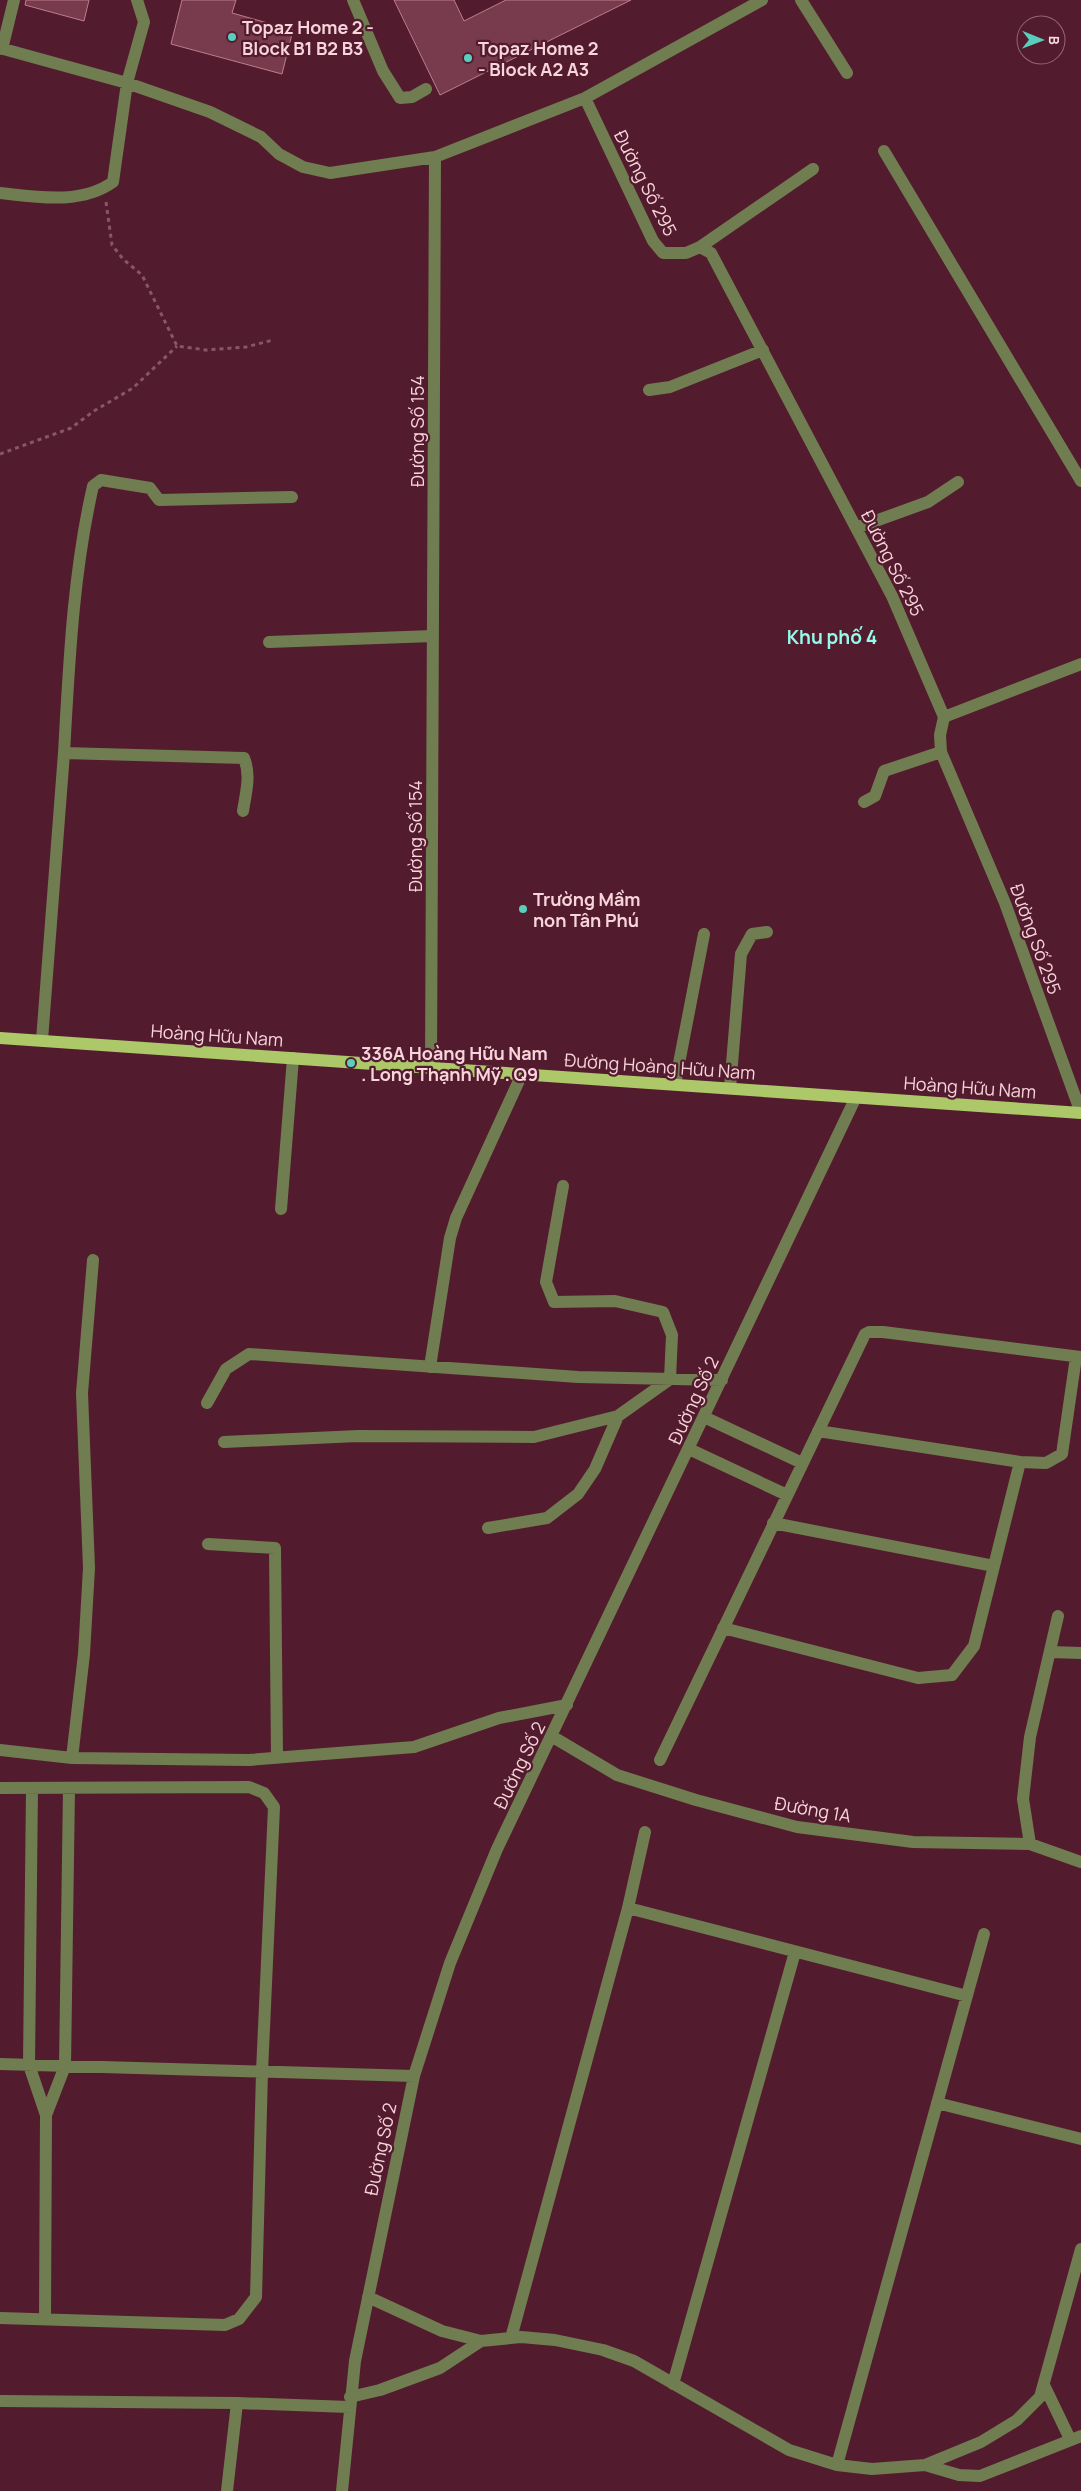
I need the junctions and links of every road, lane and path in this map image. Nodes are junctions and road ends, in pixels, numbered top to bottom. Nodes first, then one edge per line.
1 (14, 0) edge
2 (137, 0) edge
3 (353, 0) edge
4 (762, 0) edge
5 (801, 0) edge
6 (1, 49) edge
7 (847, 74) dead end
8 (127, 83) junction
9 (426, 89) dead end
10 (585, 98) junction
11 (884, 151) dead end
12 (435, 157) junction
13 (813, 169) dead end
14 (100, 191) junction
15 (0, 193) edge
16 (700, 247) junction
17 (273, 340) dead end
18 (177, 346) junction
19 (763, 350) junction
20 (649, 390) dead end
21 (0, 454) edge
22 (1081, 481) edge
23 (958, 482) dead end
24 (292, 497) dead end
25 (856, 528) junction
26 (433, 636) junction
27 (269, 642) dead end
28 (1081, 664) edge
29 (944, 717) junction
30 (941, 752) junction
31 (64, 753) junction
32 (864, 802) dead end
33 (243, 811) dead end
34 (767, 932) dead end
35 (704, 934) dead end
36 (0, 1038) edge
37 (42, 1040) junction
38 (293, 1058) junction
39 (431, 1067) junction
40 (522, 1074) junction
41 (675, 1084) junction
42 (730, 1088) junction
43 (856, 1097) junction
44 (1081, 1113) edge
45 (563, 1186) dead end
46 (281, 1209) dead end
47 (93, 1260) dead end
48 (1078, 1357) edge
49 (430, 1367) junction
50 (670, 1379) junction
51 (722, 1380) junction
52 (207, 1404) dead end
53 (618, 1416) junction
54 (704, 1417) junction
55 (818, 1431) junction
56 (224, 1442) dead end
57 (689, 1449) junction
58 (1020, 1462) junction
59 (802, 1463) junction
60 (787, 1495) junction
61 (773, 1523) junction
62 (488, 1528) dead end
63 (208, 1544) dead end
64 (994, 1566) junction
65 (1058, 1616) dead end
66 (723, 1628) junction
67 (1050, 1652) junction
68 (1081, 1653) edge
69 (567, 1705) junction
70 (553, 1737) junction
71 (0, 1750) edge
72 (277, 1757) junction
73 (72, 1758) junction
74 (660, 1760) dead end
75 (0, 1788) edge
76 (32, 1788) junction
77 (68, 1788) junction
78 (645, 1832) dead end
79 (1030, 1844) junction
80 (1081, 1862) edge
81 (628, 1908) junction
82 (984, 1934) dead end
83 (795, 1952) junction
84 (966, 1996) junction
85 (0, 2064) edge
86 (29, 2065) junction
87 (65, 2066) junction
88 (262, 2072) junction
89 (414, 2076) junction
90 (937, 2103) junction
91 (46, 2116) junction
92 (1081, 2140) edge
93 (1081, 2249) edge
94 (368, 2296) junction
95 (0, 2318) edge
96 (45, 2319) junction
97 (511, 2338) junction
98 (481, 2341) junction
99 (673, 2384) junction
100 (1044, 2385) junction
101 (0, 2401) edge
102 (349, 2402) junction
103 (237, 2403) junction
104 (1076, 2437) edge
105 (837, 2465) junction
106 (925, 2465) junction
107 (227, 2491) edge
108 (342, 2491) edge

1 - 6 street
2 - 8 street
3 - 9 street
4 - 10 street
5 - 7 street
6 - 8 street
8 - 12 street
8 - 14 street
10 - 12 street
10 - 16 street, Đường Số 295
11 - 22 street
12 - 26 street, Đường Số 154
13 - 16 street
14 - 15 street
14 - 18 path
16 - 19 street, Đường Số 295
17 - 18 path
18 - 21 path
19 - 20 street
19 - 25 street, Đường Số 295
23 - 25 street
24 - 31 street
25 - 29 street, Đường Số 295
26 - 27 street
26 - 39 street, Đường Số 154
28 - 29 street
29 - 30 street, Đường Số 295
30 - 32 street
30 - 44 street, Đường Số 295
31 - 33 street
31 - 37 street
34 - 42 street
35 - 41 street
36 - 37 main road, Hoàng Hữu Nam
37 - 38 main road, Hoàng Hữu Nam
38 - 39 main road, Hoàng Hữu Nam
38 - 46 street
39 - 40 main road, Đường Hoàng Hữu Nam
40 - 41 main road, Đường Hoàng Hữu Nam
40 - 49 street
41 - 42 main road, Đường Hoàng Hữu Nam
42 - 43 main road, Đường Hoàng Hữu Nam
43 - 44 main road, Hoàng Hữu Nam
43 - 51 street, Đường Số 2
45 - 50 street
47 - 73 street
48 - 55 street
48 - 58 street
49 - 50 street
49 - 52 street
50 - 51 street
50 - 53 street
51 - 54 street, Đường Số 2
53 - 56 street
53 - 62 street
54 - 57 street, Đường Số 2
54 - 59 street
55 - 58 street
55 - 59 street
57 - 60 street
57 - 69 street, Đường Số 2
58 - 64 street
59 - 60 street
60 - 61 street
61 - 64 street
61 - 66 street
63 - 72 street
64 - 66 street
65 - 67 street
66 - 74 street
67 - 68 street
67 - 79 street
69 - 70 street, Đường Số 2
69 - 72 street
70 - 79 street, Đường 1A
70 - 89 street, Đường Số 2
71 - 73 street
72 - 73 street
75 - 76 street
76 - 77 street
76 - 86 street
77 - 87 street
77 - 88 street
78 - 81 street
79 - 80 street, Đường 1A
81 - 83 street
81 - 97 street
82 - 84 street
83 - 84 street
83 - 99 street
84 - 90 street
85 - 86 street
86 - 87 street
86 - 91 street
87 - 88 street
87 - 91 street
88 - 89 street
88 - 96 street
89 - 94 street, Đường Số 2
90 - 92 street
90 - 105 street
91 - 96 street
93 - 100 street
94 - 98 street
94 - 102 street, Đường Số 2
95 - 96 street
97 - 98 street
97 - 99 street
98 - 102 street
99 - 105 street
100 - 104 street
100 - 106 street
101 - 103 street
102 - 103 street
102 - 108 street, Đường Số 2
103 - 107 street
104 - 106 street
105 - 106 street

